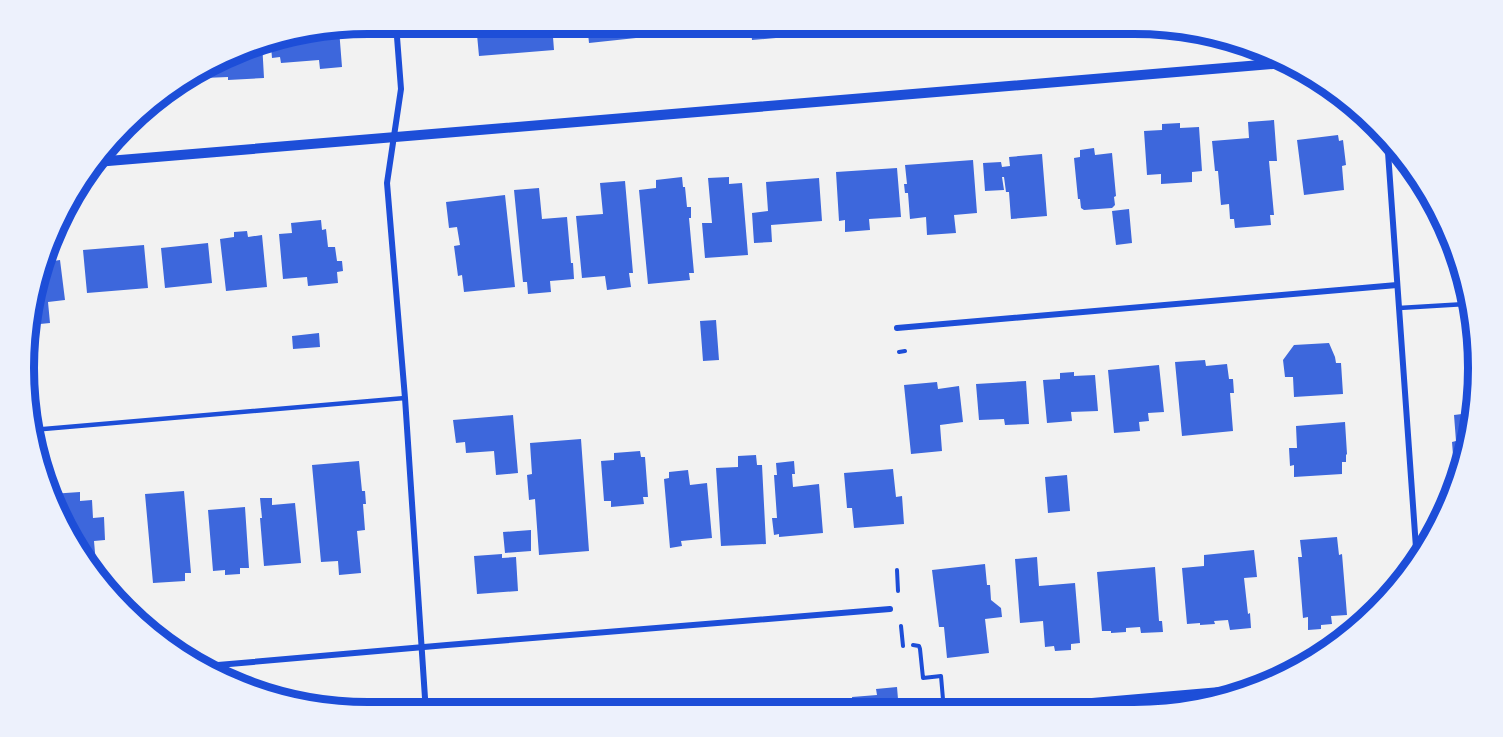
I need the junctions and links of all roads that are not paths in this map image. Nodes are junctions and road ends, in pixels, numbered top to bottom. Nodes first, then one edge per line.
1 (397, 34) edge
2 (1271, 64) edge
3 (394, 136) junction
4 (1388, 150) edge
5 (107, 161) edge
6 (1397, 285) junction
7 (1462, 303) edge
8 (1399, 308) junction
9 (897, 328) dead end
10 (405, 398) junction
11 (40, 429) edge
12 (1417, 547) edge
13 (890, 609) dead end
14 (421, 647) junction
15 (215, 665) edge
16 (1226, 690) edge
17 (425, 702) edge
18 (1081, 702) edge

1 - 3 street
2 - 3 street
3 - 5 street
3 - 10 street
4 - 6 street
6 - 8 street
6 - 9 street
7 - 8 lane
8 - 12 street
10 - 11 lane
10 - 14 street
13 - 14 street
14 - 15 street
14 - 17 street
16 - 18 street

